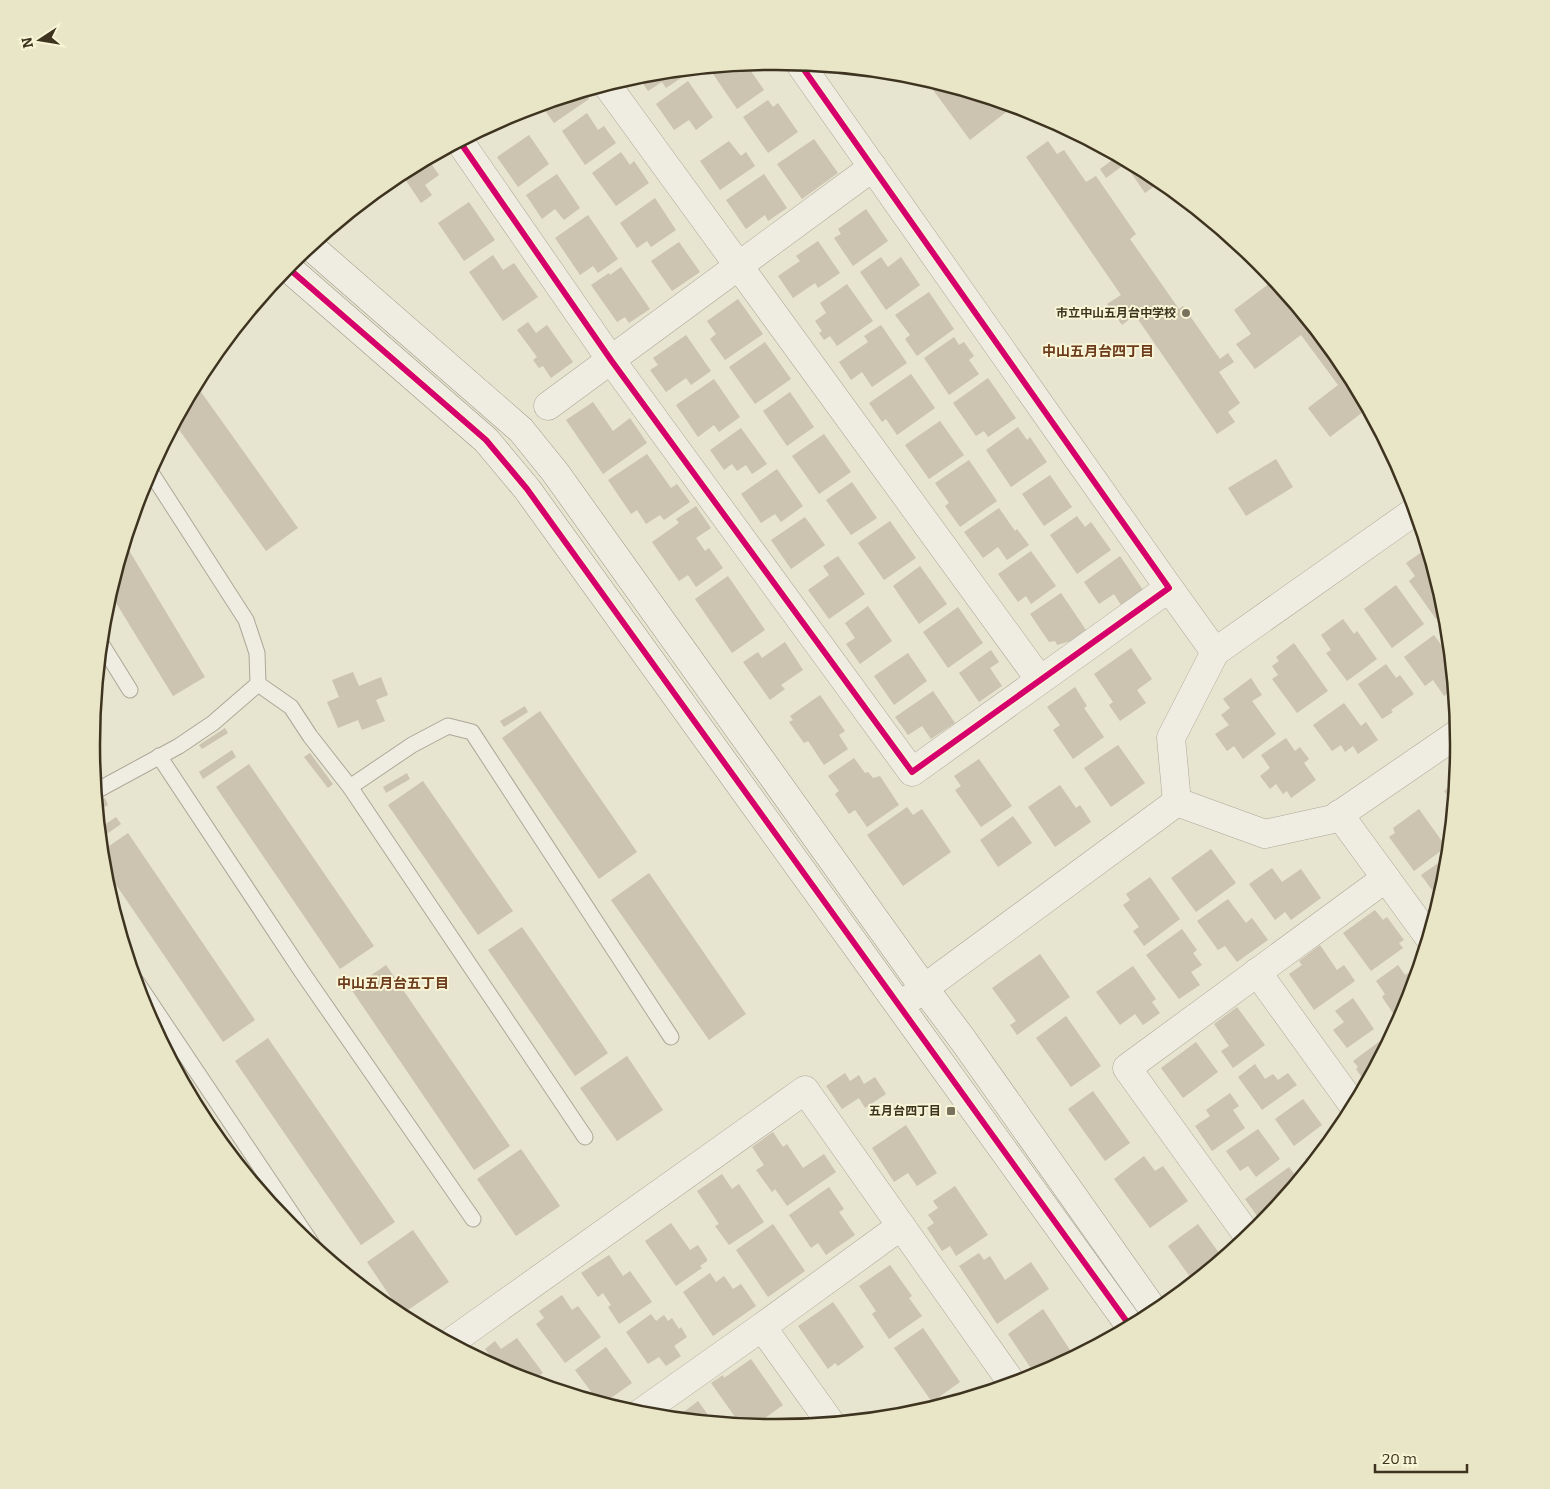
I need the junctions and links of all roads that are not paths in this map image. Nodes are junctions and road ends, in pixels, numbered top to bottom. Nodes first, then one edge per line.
1 (805, 71) edge
2 (611, 90) edge
3 (463, 147) edge
4 (873, 167) junction
5 (316, 251) edge
6 (738, 266) junction
7 (294, 273) edge
8 (611, 360) junction
9 (548, 406) dead end
10 (155, 479) edge
11 (1409, 515) edge
12 (1169, 588) junction
13 (107, 652) edge
14 (1215, 652) junction
15 (1040, 680) junction
16 (258, 684) junction
17 (130, 690) dead end
18 (1450, 739) edge
19 (159, 756) junction
20 (102, 788) edge
21 (350, 788) junction
22 (1177, 802) junction
23 (1339, 814) junction
24 (1386, 878) junction
25 (1424, 930) edge
26 (1257, 972) junction
27 (924, 988) junction
28 (900, 1006) junction
29 (155, 1009) edge
30 (671, 1037) dead end
31 (1349, 1099) edge
32 (585, 1137) dead end
33 (293, 1216) edge
34 (473, 1219) dead end
35 (901, 1226) junction
36 (1243, 1229) edge
37 (1150, 1305) edge
38 (1126, 1320) edge
39 (762, 1327) junction
40 (456, 1338) edge
41 (1008, 1377) edge
42 (649, 1407) edge
43 (827, 1417) edge

1 - 4 street
2 - 6 street
3 - 8 street
4 - 6 street
4 - 12 street
5 - 27 street
6 - 8 street
6 - 15 street
7 - 28 street
8 - 9 street
8 - 15 street
10 - 16 lane
11 - 14 street
12 - 14 street
12 - 15 street
13 - 17 lane
14 - 22 street
16 - 19 lane
16 - 21 lane
18 - 23 street
19 - 20 lane
19 - 34 lane
21 - 30 lane
21 - 32 lane
22 - 23 street
22 - 27 street
23 - 24 street
24 - 25 street
24 - 26 street
26 - 31 street
26 - 36 street
27 - 28 street
27 - 37 street
28 - 38 street
29 - 33 lane
35 - 39 street
35 - 40 street
35 - 41 street
39 - 42 street
39 - 43 street

